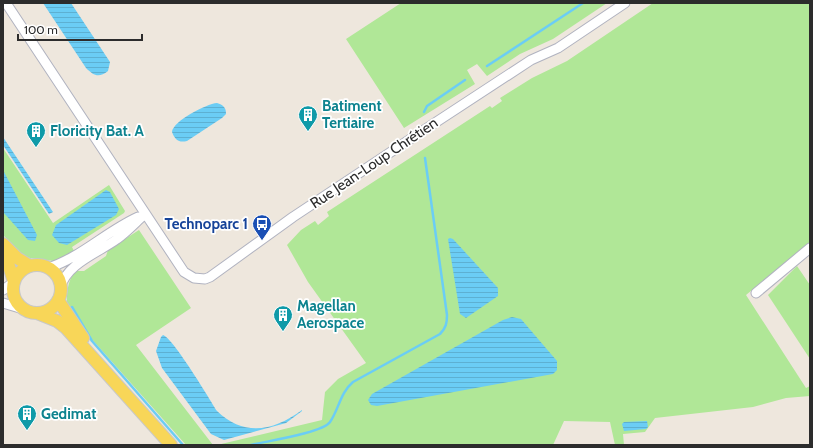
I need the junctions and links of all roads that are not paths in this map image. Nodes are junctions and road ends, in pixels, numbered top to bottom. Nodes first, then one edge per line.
1 (6, 3) edge
2 (625, 3) edge
3 (145, 214) junction
4 (3, 244) edge
5 (810, 248) edge
6 (3, 256) edge
7 (30, 266) junction
8 (48, 268) junction
9 (14, 282) junction
10 (3, 290) edge
11 (756, 293) dead end
12 (59, 294) junction
13 (3, 302) edge
14 (23, 309) junction
15 (37, 313) junction
16 (123, 389) junction
17 (171, 445) edge

1 - 3 street, Rue Jean-Loup Chrétien
2 - 3 street, Rue Jean-Loup Chrétien
3 - 8 street
3 - 12 street
4 - 7 main road
5 - 11 street
6 - 9 main road
7 - 8 main road
7 - 9 main road
8 - 12 main road
9 - 10 street
9 - 14 main road
12 - 15 main road
12 - 16 main road
13 - 14 street
14 - 15 main road
15 - 16 main road
16 - 17 main road

